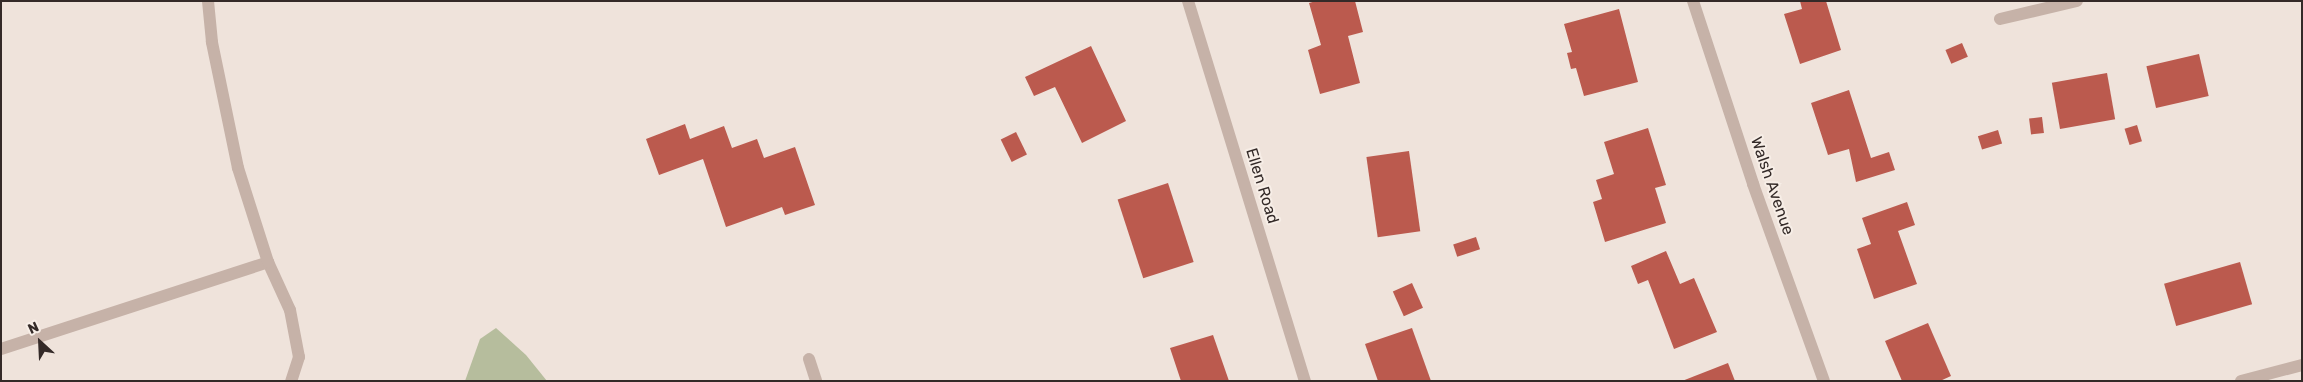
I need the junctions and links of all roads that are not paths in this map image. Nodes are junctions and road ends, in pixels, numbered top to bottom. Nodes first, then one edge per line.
1 (208, 1) edge
2 (1188, 1) edge
3 (1693, 1) edge
4 (2077, 1) edge
5 (2000, 19) dead end
6 (268, 262) junction
7 (1, 349) edge
8 (808, 359) dead end
9 (2302, 365) edge
10 (291, 381) edge
11 (816, 381) edge
12 (1305, 381) edge
13 (1824, 381) edge
14 (2241, 381) edge

1 - 6 street
2 - 12 street, Ellen Road
3 - 13 street, Walsh Avenue
4 - 5 street
6 - 7 street
6 - 10 street
8 - 11 street
9 - 14 street

